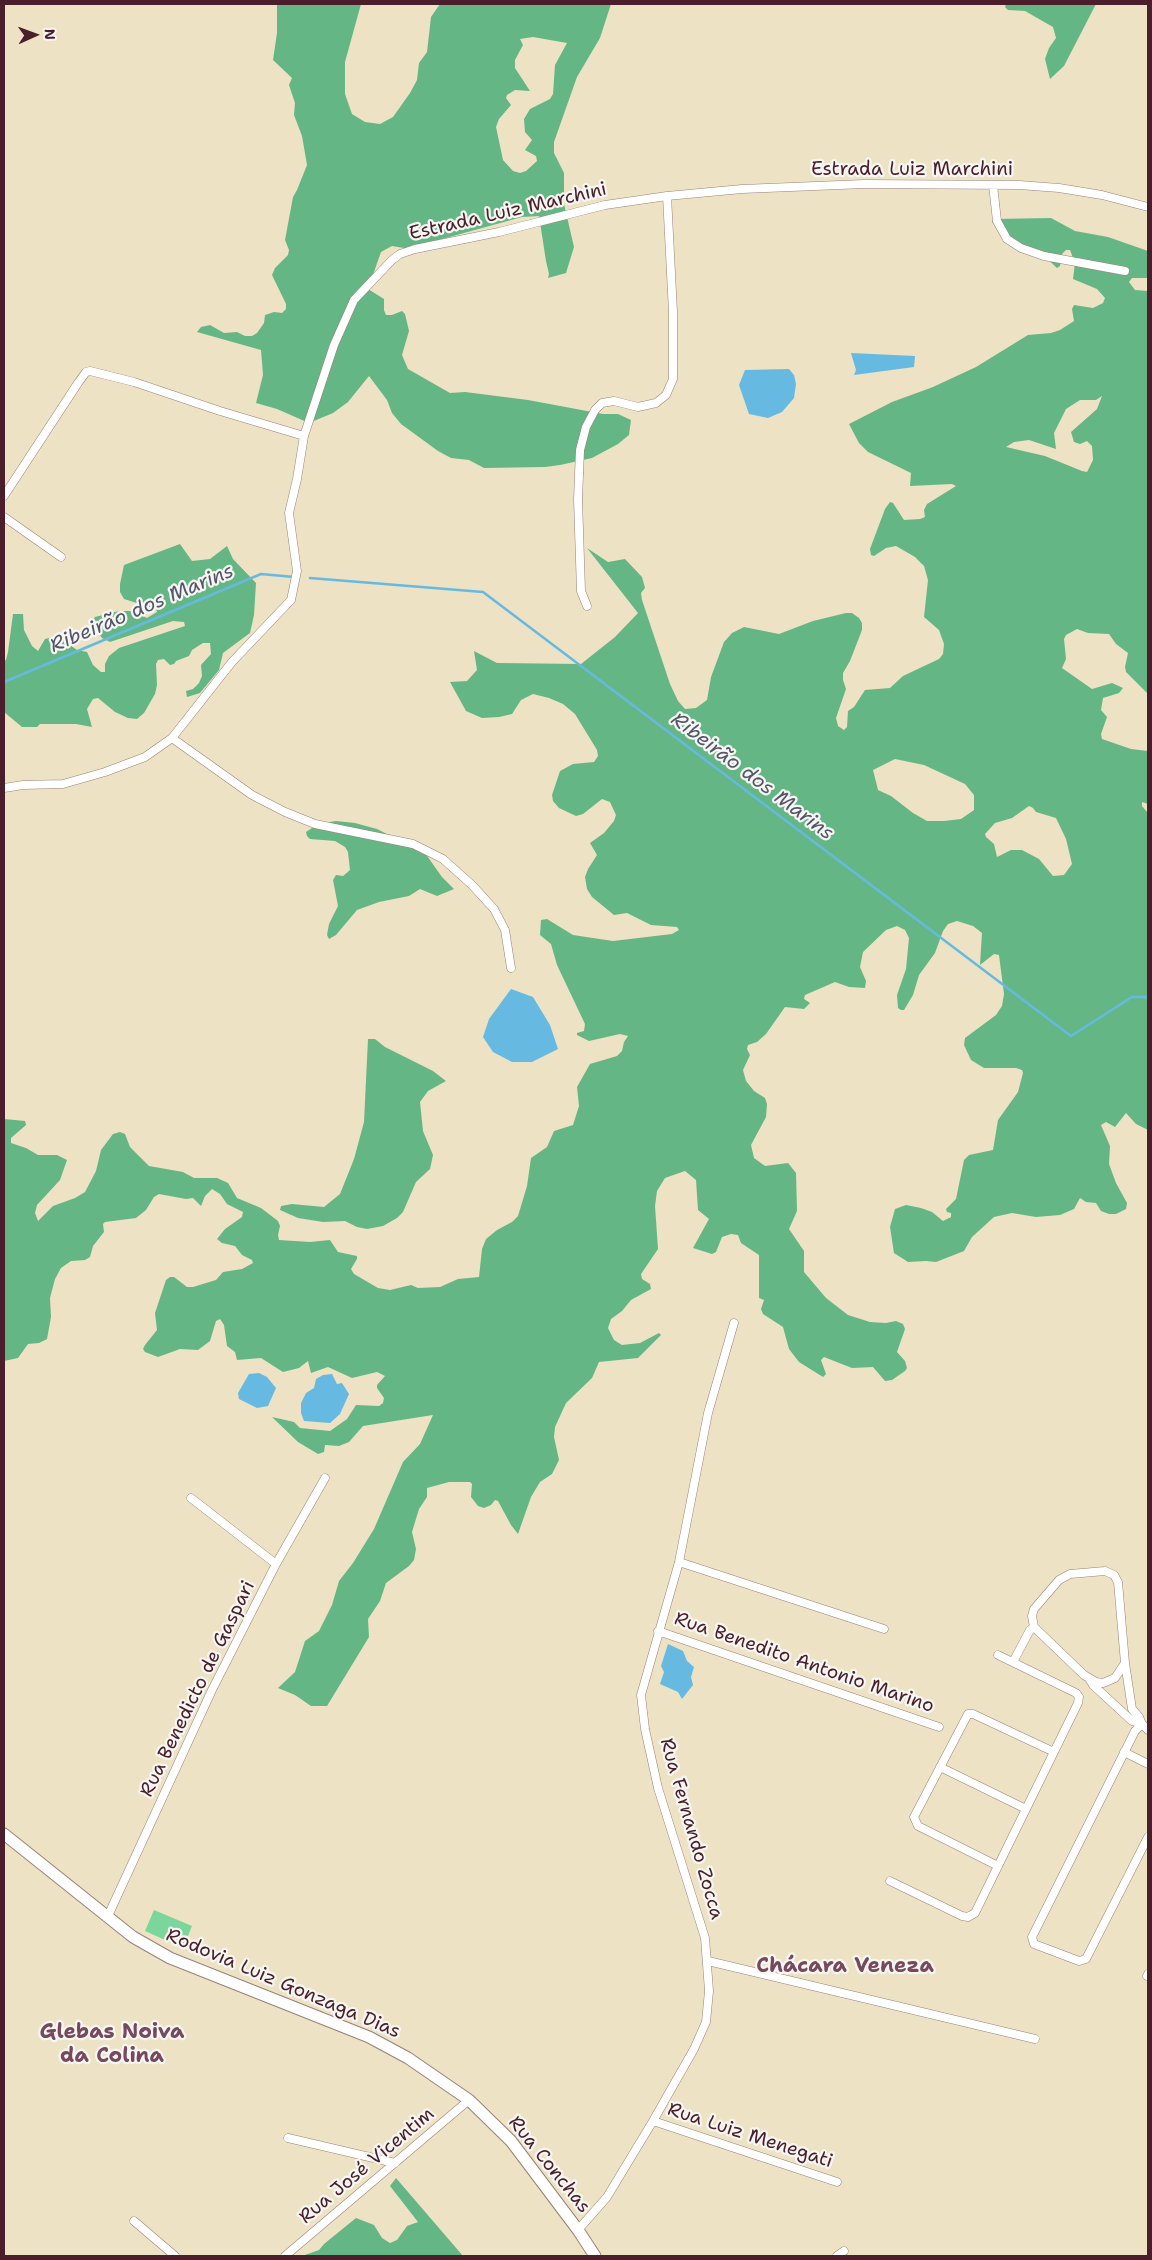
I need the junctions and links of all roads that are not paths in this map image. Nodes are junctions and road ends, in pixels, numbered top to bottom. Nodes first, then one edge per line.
1 (993, 185) junction
2 (667, 196) junction
3 (1148, 207) edge
4 (1125, 271) dead end
5 (304, 436) junction
6 (4, 496) edge
7 (4, 517) edge
8 (61, 557) dead end
9 (587, 606) dead end
10 (172, 738) junction
11 (4, 788) edge
12 (511, 968) dead end
13 (734, 1323) dead end
14 (325, 1478) dead end
15 (191, 1498) dead end
16 (679, 1562) junction
17 (276, 1564) junction
18 (1034, 1627) junction
19 (884, 1629) dead end
20 (658, 1631) junction
21 (998, 1655) dead end
22 (1013, 1662) junction
23 (1125, 1663) junction
24 (1090, 1680) junction
25 (1142, 1724) junction
26 (939, 1727) dead end
27 (1148, 1730) edge
28 (1054, 1752) junction
29 (1124, 1752) junction
30 (1148, 1764) edge
31 (940, 1767) junction
32 (1026, 1809) junction
33 (4, 1834) edge
34 (1148, 1837) edge
35 (998, 1866) junction
36 (890, 1881) dead end
37 (107, 1918) junction
38 (708, 1961) junction
39 (1035, 2040) dead end
40 (469, 2100) junction
41 (653, 2121) junction
42 (288, 2138) dead end
43 (394, 2163) junction
44 (837, 2182) dead end
45 (134, 2221) dead end
46 (578, 2230) junction
47 (844, 2251) dead end
48 (175, 2256) edge
49 (285, 2256) edge
50 (595, 2256) edge
51 (837, 2256) edge

1 - 2 street, Estrada Luiz Marchini
1 - 3 street, Estrada Luiz Marchini
1 - 4 street
2 - 5 street, Estrada Luiz Marchini
2 - 9 street
5 - 6 street
5 - 10 street, Estrada Luiz Marchini
7 - 8 street
10 - 11 street, Estrada Luiz Marchini
10 - 12 street
13 - 16 street, Rua Fernando Zocca
14 - 17 street, Rua Benedicto de Gaspari
15 - 17 street
16 - 19 street
16 - 20 street, Rua Fernando Zocca
17 - 37 street, Rua Benedicto de Gaspari
18 - 22 street
18 - 23 street
18 - 24 street
20 - 26 street, Rua Benedito Antonio Marino
20 - 38 street, Rua Fernando Zocca
21 - 22 street
22 - 28 street
23 - 24 street
23 - 25 street
24 - 25 street
25 - 27 street
25 - 29 street
28 - 31 street
28 - 32 street
29 - 30 street
29 - 34 street
31 - 32 street
31 - 35 street
32 - 35 street
33 - 37 main road, Rodovia Luiz Gonzaga Dias
35 - 36 street
37 - 40 main road, Rodovia Luiz Gonzaga Dias
38 - 39 street
38 - 41 street, Rua Fernando Zocca
40 - 43 street, Rua José Vicentim
40 - 46 main road, Rua Conchas
41 - 44 street, Rua Luiz Menegati
41 - 46 street, Rua Fernando Zocca
42 - 43 street
43 - 49 street, Rua José Vicentim
45 - 48 street
46 - 50 main road, Rua Conchas
47 - 51 street

